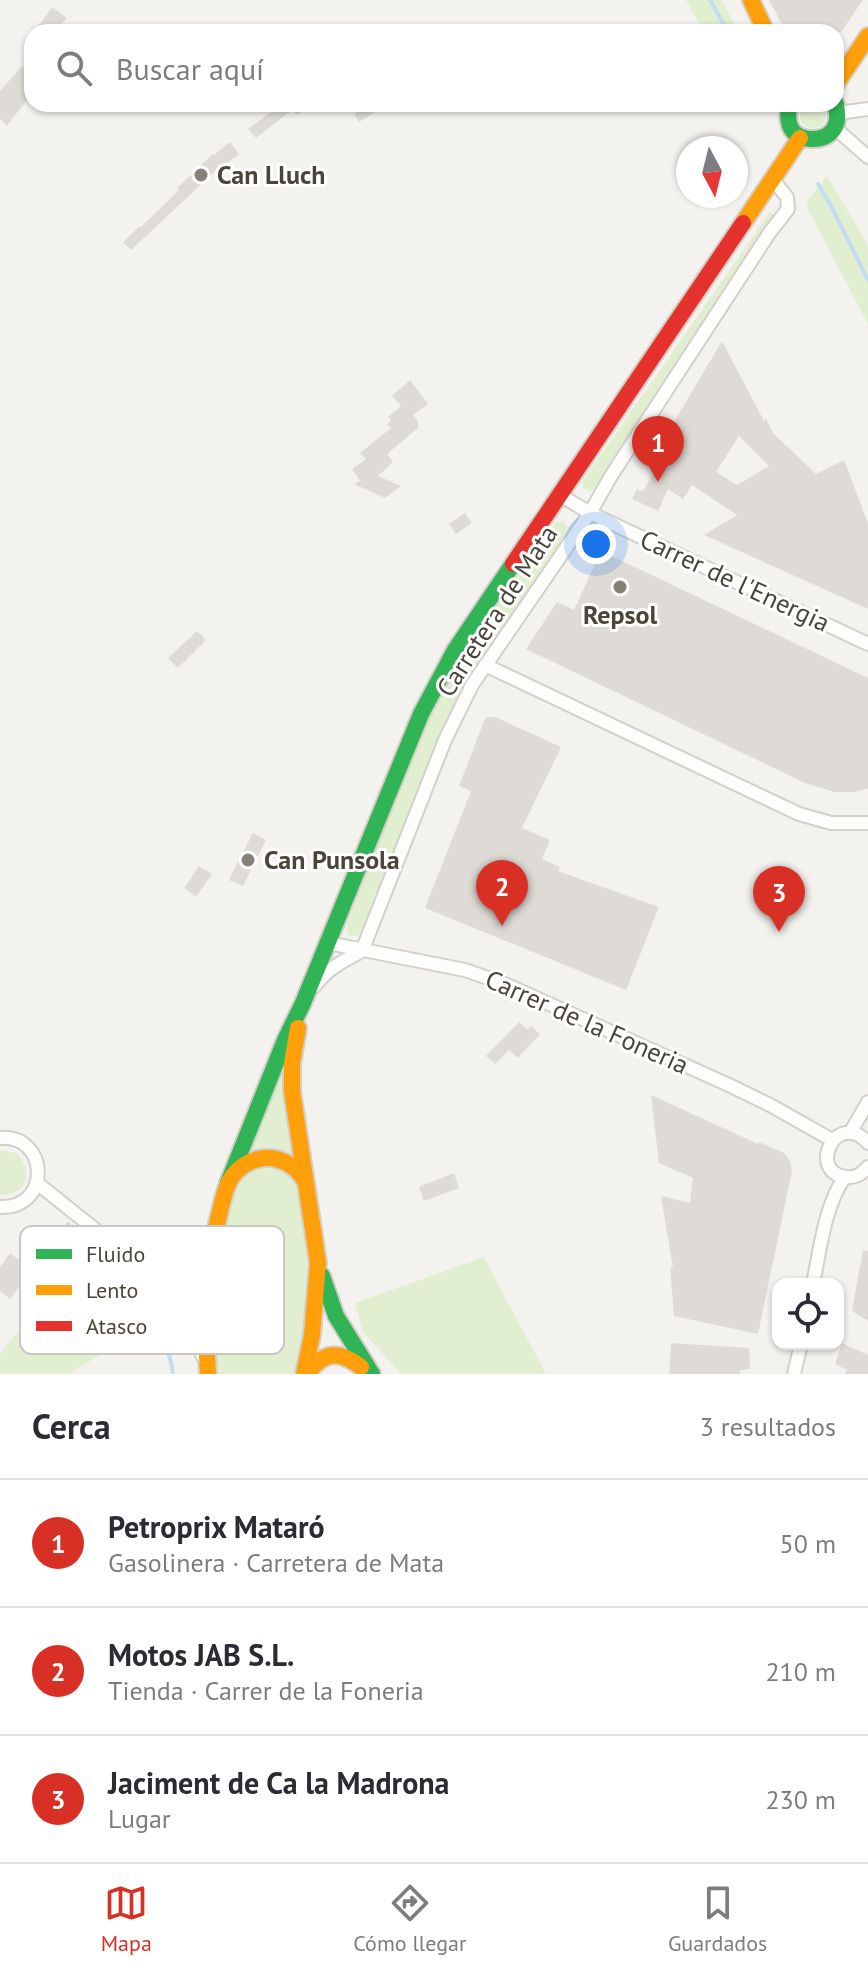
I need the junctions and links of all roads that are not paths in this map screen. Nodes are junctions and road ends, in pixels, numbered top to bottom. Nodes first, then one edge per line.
1 (751, 0) edge
2 (762, 24) edge
3 (868, 36) edge
4 (844, 72) edge
5 (868, 109) edge
6 (788, 112) edge
7 (836, 115) edge
8 (800, 138) junction
9 (868, 157) edge
10 (773, 180) junction
11 (560, 495) junction
12 (590, 513) junction
13 (868, 644) edge
14 (485, 665) junction
15 (868, 823) edge
16 (328, 943) junction
17 (362, 951) junction
18 (303, 1003) junction
19 (868, 1102) edge
20 (850, 1133) junction
21 (0, 1138) edge
22 (832, 1140) junction
23 (868, 1143) edge
24 (868, 1168) edge
25 (845, 1177) junction
26 (304, 1180) junction
27 (37, 1183) junction
28 (228, 1183) junction
29 (1, 1211) edge
30 (91, 1226) edge
31 (216, 1226) edge
32 (318, 1263) junction
33 (814, 1278) edge
34 (800, 1350) edge
35 (305, 1374) edge
36 (371, 1374) edge
37 (794, 1374) edge

1 - 2 street
3 - 4 street
5 - 7 street
6 - 8 street
7 - 8 street
7 - 9 street
8 - 10 street, Carretera de Mata
10 - 11 street, Carretera de Mata
10 - 12 street, Carretera de Mata
11 - 12 street, Carrer de l'Energia
11 - 16 street, Carretera de Mata
12 - 13 street, Carrer de l'Energia
12 - 14 street, Carretera de Mata
14 - 15 street
14 - 17 street, Carretera de Mata
16 - 17 street, Carrer de la Foneria
16 - 18 street, Carretera de Mata
17 - 18 street
17 - 22 street, Carrer de la Foneria
18 - 26 street
18 - 28 street
19 - 20 street
20 - 22 street
20 - 23 street
21 - 27 street
22 - 25 street
24 - 25 street
25 - 33 street
26 - 28 street
26 - 32 street
27 - 29 street
27 - 30 street
28 - 31 street
32 - 35 street
32 - 36 street
34 - 37 street
35 - 36 street

